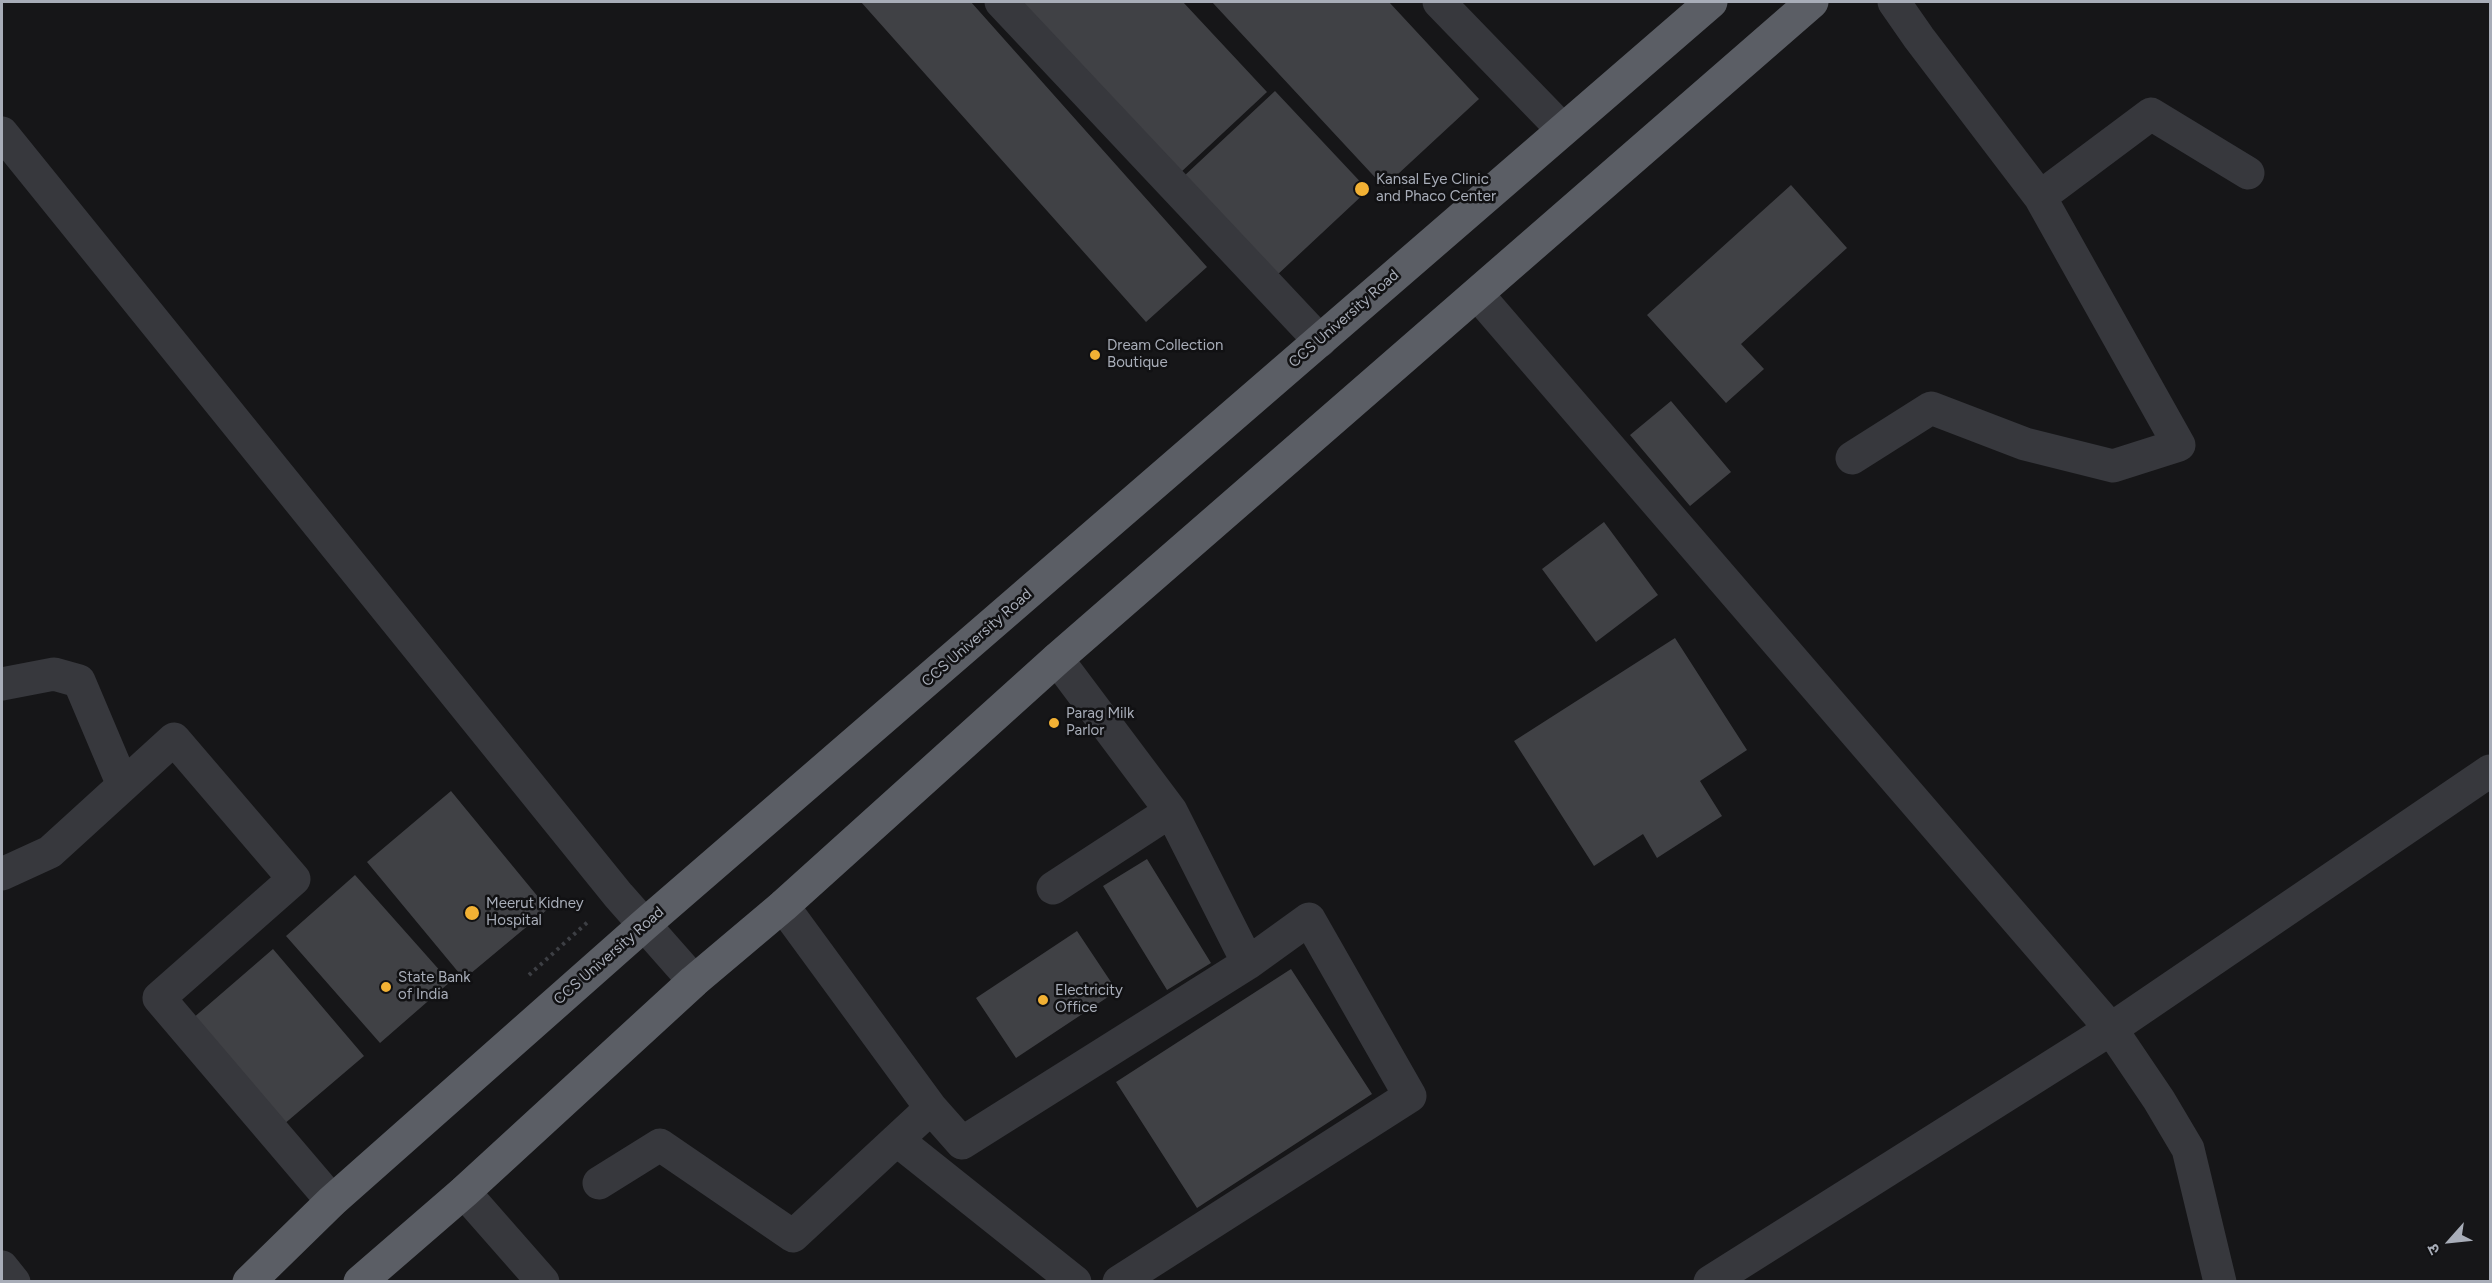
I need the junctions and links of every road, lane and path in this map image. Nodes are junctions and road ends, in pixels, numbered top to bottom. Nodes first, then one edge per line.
1 (1001, 2) edge
2 (1439, 2) edge
3 (1711, 2) edge
4 (1812, 2) edge
5 (1894, 2) edge
6 (1562, 129) junction
7 (2, 134) edge
8 (2247, 173) dead end
9 (2040, 197) junction
10 (1478, 295) junction
11 (1320, 341) junction
12 (1852, 458) dead end
13 (1057, 659) junction
14 (2, 684) edge
15 (2490, 771) edge
16 (123, 785) junction
17 (1171, 812) junction
18 (2, 874) edge
19 (1053, 888) dead end
20 (783, 906) junction
21 (644, 925) junction
22 (1248, 963) junction
23 (694, 981) junction
24 (2111, 1029) junction
25 (931, 1108) junction
26 (897, 1140) junction
27 (599, 1184) dead end
28 (464, 1192) junction
29 (332, 1200) junction
30 (2, 1267) edge
31 (14, 1281) edge
32 (249, 1281) edge
33 (360, 1281) edge
34 (543, 1281) edge
35 (1075, 1281) edge
36 (1119, 1281) edge
37 (1710, 1281) edge
38 (2220, 1281) edge

1 - 11 street
2 - 6 street
3 - 6 highway, CCS University Road
4 - 10 highway
5 - 9 street
6 - 11 highway, CCS University Road
7 - 21 street
8 - 9 street
9 - 12 street
10 - 13 highway
10 - 24 street
11 - 21 highway, CCS University Road
13 - 17 street
13 - 20 highway
14 - 16 street
15 - 24 street
16 - 18 street
16 - 29 street
17 - 19 street
17 - 22 street
20 - 23 highway
20 - 25 street
21 - 23 street
21 - 29 highway, CCS University Road
22 - 25 street
22 - 36 street
23 - 28 highway
24 - 37 street
24 - 38 street
25 - 26 street
26 - 27 street
26 - 35 street
28 - 33 highway
28 - 34 street
29 - 32 highway, CCS University Road
30 - 31 street

